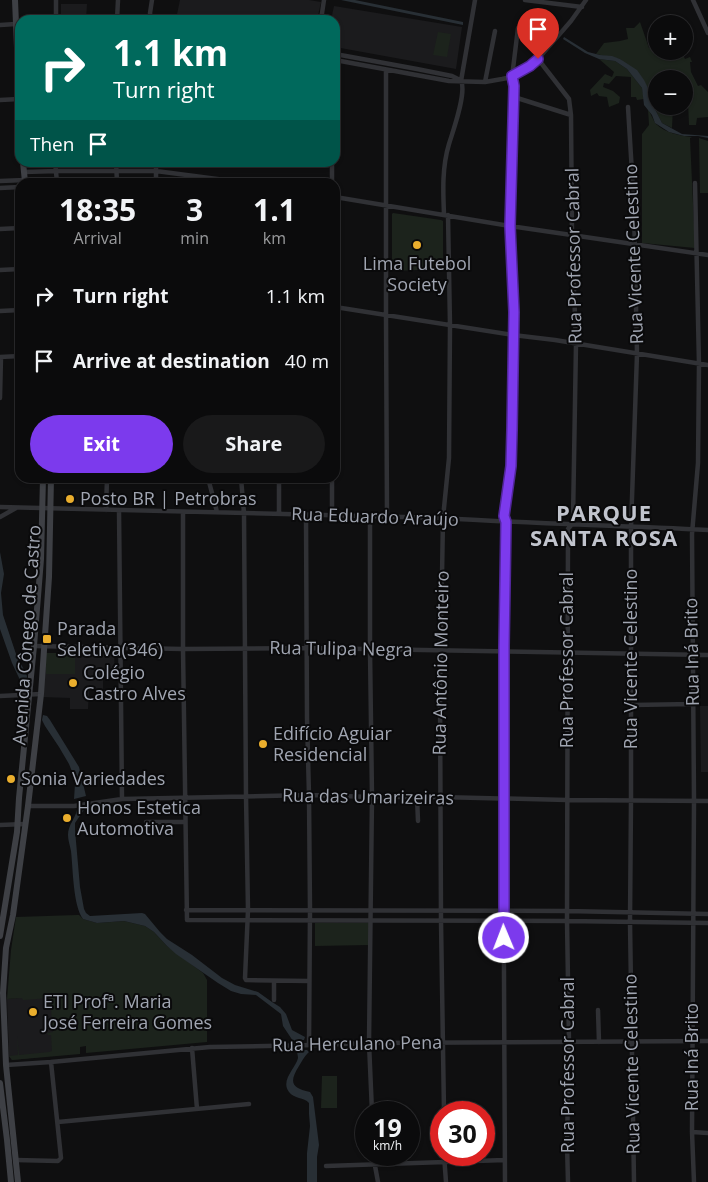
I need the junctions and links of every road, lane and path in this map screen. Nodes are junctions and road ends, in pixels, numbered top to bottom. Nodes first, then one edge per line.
1 (15, 0) edge
2 (56, 0) edge
3 (118, 0) edge
4 (152, 0) edge
5 (324, 0) edge
6 (475, 0) edge
7 (525, 0) edge
8 (586, 0) edge
9 (693, 0) edge
10 (554, 2) edge
11 (582, 7) junction
12 (16, 15) edge
13 (56, 15) edge
14 (118, 15) edge
15 (150, 15) edge
16 (322, 15) edge
17 (15, 24) edge
18 (0, 25) edge
19 (518, 28) dead end
20 (495, 31) dead end
21 (708, 33) edge
22 (340, 55) edge
23 (538, 59) junction
24 (340, 61) edge
25 (386, 70) junction
26 (512, 76) junction
27 (461, 81) junction
28 (485, 82) junction
29 (514, 98) junction
30 (15, 99) edge
31 (0, 100) edge
32 (628, 107) dead end
33 (571, 115) junction
34 (55, 167) edge
35 (156, 167) edge
36 (116, 170) junction
37 (56, 171) junction
38 (156, 171) junction
39 (24, 178) edge
40 (57, 178) edge
41 (117, 178) edge
42 (156, 178) edge
43 (209, 178) edge
44 (15, 179) edge
45 (0, 181) edge
46 (695, 183) dead end
47 (15, 187) edge
48 (0, 188) edge
49 (340, 199) edge
50 (387, 206) junction
51 (446, 214) junction
52 (510, 226) junction
53 (15, 228) edge
54 (0, 229) edge
55 (572, 234) junction
56 (634, 244) junction
57 (697, 254) junction
58 (708, 255) edge
59 (15, 269) edge
60 (0, 270) edge
61 (340, 308) edge
62 (15, 310) edge
63 (0, 311) edge
64 (386, 316) junction
65 (450, 325) junction
66 (513, 335) junction
67 (576, 344) junction
68 (637, 354) junction
69 (15, 356) edge
70 (1, 357) edge
71 (699, 364) junction
72 (708, 366) edge
73 (0, 398) edge
74 (44, 483) edge
75 (50, 483) edge
76 (107, 483) edge
77 (209, 483) edge
78 (241, 483) edge
79 (279, 483) edge
80 (332, 483) edge
81 (0, 507) edge
82 (16, 508) junction
83 (46, 508) junction
84 (106, 510) junction
85 (119, 510) junction
86 (183, 512) junction
87 (217, 512) junction
88 (244, 514) junction
89 (279, 514) junction
90 (306, 515) junction
91 (332, 515) junction
92 (370, 516) junction
93 (387, 516) junction
94 (0, 517) edge
95 (443, 518) junction
96 (506, 522) junction
97 (572, 524) junction
98 (631, 527) junction
99 (692, 529) junction
100 (708, 530) edge
101 (34, 646) junction
102 (45, 647) junction
103 (120, 648) junction
104 (245, 648) junction
105 (307, 648) junction
106 (183, 649) junction
107 (370, 650) junction
108 (441, 650) junction
109 (504, 652) junction
110 (567, 652) junction
111 (632, 653) junction
112 (692, 654) junction
113 (708, 655) edge
114 (41, 694) junction
115 (29, 695) junction
116 (0, 696) edge
117 (632, 704) junction
118 (693, 704) junction
119 (309, 795) junction
120 (246, 796) junction
121 (372, 797) junction
122 (417, 797) junction
123 (440, 797) junction
124 (184, 798) junction
125 (122, 799) junction
126 (504, 799) junction
127 (567, 800) junction
128 (632, 800) junction
129 (694, 801) junction
130 (708, 801) edge
131 (28, 806) junction
132 (418, 821) dead end
133 (146, 822) dead end
134 (185, 822) junction
135 (17, 823) junction
136 (25, 824) junction
137 (0, 825) edge
138 (186, 910) junction
139 (248, 910) junction
140 (370, 910) junction
141 (310, 911) junction
142 (441, 911) junction
143 (503, 912) junction
144 (567, 912) junction
145 (630, 913) junction
146 (693, 913) junction
147 (708, 914) edge
148 (2, 918) edge
149 (247, 921) junction
150 (370, 921) junction
151 (441, 921) junction
152 (503, 921) junction
153 (567, 921) junction
154 (310, 922) junction
155 (630, 922) junction
156 (693, 922) junction
157 (708, 923) edge
158 (0, 936) edge
159 (274, 981) junction
160 (309, 981) junction
161 (274, 1000) dead end
162 (598, 1010) dead end
163 (631, 1041) junction
164 (692, 1041) junction
165 (708, 1041) edge
166 (444, 1042) junction
167 (569, 1042) junction
168 (600, 1042) junction
169 (369, 1043) junction
170 (505, 1043) junction
171 (307, 1045) junction
172 (192, 1048) junction
173 (51, 1062) junction
174 (6, 1065) junction
175 (0, 1083) edge
176 (372, 1101) edge
177 (444, 1101) edge
178 (249, 1104) dead end
179 (197, 1109) junction
180 (58, 1122) junction
181 (692, 1132) junction
182 (708, 1133) edge
183 (16, 1160) junction
184 (495, 1160) edge
185 (505, 1160) junction
186 (326, 1166) dead end
187 (355, 1166) edge
188 (374, 1166) edge
189 (444, 1166) edge
190 (11, 1182) edge
191 (18, 1182) edge
192 (378, 1182) edge
193 (446, 1182) edge
194 (505, 1182) edge
195 (568, 1182) edge
196 (634, 1182) edge
197 (694, 1182) edge

1 - 12 main road
2 - 13 street
3 - 14 street
4 - 15 street
5 - 16 street
6 - 27 street, Rua Antônio Monteiro
7 - 10 street
8 - 11 street
9 - 21 street
10 - 11 street
11 - 23 street
17 - 18 street
19 - 26 street
20 - 28 street
22 - 27 street
23 - 26 street
23 - 33 street, Rua Professor Cabral
24 - 25 street
25 - 27 street
25 - 50 street
26 - 28 street
26 - 29 street
27 - 28 street
27 - 51 street, Rua Antônio Monteiro
29 - 33 street
29 - 52 street
30 - 31 street
32 - 56 street, Rua Vicente Celestino
33 - 55 street, Rua Professor Cabral
34 - 37 street
35 - 38 street
36 - 37 street
36 - 38 street
36 - 41 street
37 - 39 street
37 - 40 street
38 - 42 street
38 - 43 street
44 - 45 street
46 - 57 street, Rua Iná Brito
47 - 48 street
49 - 50 street
50 - 51 street
50 - 64 street
51 - 52 street
51 - 65 street, Rua Antônio Monteiro
52 - 55 street
52 - 66 street
53 - 54 street
55 - 56 street
55 - 67 street, Rua Professor Cabral
56 - 57 street
56 - 68 street, Rua Vicente Celestino
57 - 58 street
57 - 71 street, Rua Iná Brito
59 - 60 street
61 - 64 street
62 - 63 street
64 - 65 street
64 - 93 street
65 - 66 street
65 - 95 street, Rua Antônio Monteiro
66 - 67 street
66 - 96 street
67 - 68 street
67 - 97 street, Rua Professor Cabral
68 - 71 street
68 - 98 street, Rua Vicente Celestino
69 - 70 street
70 - 73 street
71 - 72 street
71 - 99 street, Rua Iná Brito
74 - 83 main road, Avenida Cônego de Castro
75 - 83 main road, Avenida Cônego de Castro
76 - 84 street
77 - 87 street
78 - 88 street
79 - 89 street
80 - 91 street
81 - 82 street, Rua Eduardo Araújo
82 - 83 street, Rua Eduardo Araújo
82 - 94 street
83 - 84 street, Rua Eduardo Araújo
83 - 101 main road, Avenida Cônego de Castro
83 - 102 main road, Avenida Cônego de Castro
84 - 85 street, Rua Eduardo Araújo
85 - 86 street, Rua Eduardo Araújo
85 - 103 street
86 - 87 street, Rua Eduardo Araújo
86 - 106 street
87 - 88 street, Rua Eduardo Araújo
88 - 89 street, Rua Eduardo Araújo
88 - 104 street
89 - 90 street, Rua Eduardo Araújo
90 - 91 street, Rua Eduardo Araújo
90 - 105 street
91 - 92 street, Rua Eduardo Araújo
92 - 93 street, Rua Eduardo Araújo
92 - 107 street
93 - 95 street, Rua Eduardo Araújo
95 - 96 street, Rua Eduardo Araújo
95 - 108 street, Rua Antônio Monteiro
96 - 97 street, Rua Eduardo Araújo
96 - 109 street
97 - 98 street, Rua Eduardo Araújo
97 - 110 street, Rua Professor Cabral
98 - 99 street, Rua Eduardo Araújo
98 - 111 street, Rua Vicente Celestino
99 - 100 street, Rua Eduardo Araújo
99 - 112 street, Rua Iná Brito
101 - 102 street, Rua Tulipa Negra
101 - 115 main road, Avenida Cônego de Castro
102 - 103 street, Rua Tulipa Negra
102 - 114 main road, Avenida Cônego de Castro
103 - 106 street, Rua Tulipa Negra
103 - 125 street
104 - 105 street, Rua Tulipa Negra
104 - 106 street, Rua Tulipa Negra
104 - 120 street
105 - 107 street, Rua Tulipa Negra
105 - 119 street
106 - 124 street
107 - 108 street, Rua Tulipa Negra
107 - 121 street
108 - 109 street, Rua Tulipa Negra
108 - 123 street, Rua Antônio Monteiro
109 - 110 street, Rua Tulipa Negra
109 - 126 street
110 - 111 street, Rua Tulipa Negra
110 - 127 street, Rua Professor Cabral
111 - 112 street, Rua Tulipa Negra
111 - 117 street, Rua Vicente Celestino
112 - 113 street, Rua Tulipa Negra
112 - 118 street, Rua Iná Brito
114 - 115 street
114 - 131 main road, Avenida Cônego de Castro
115 - 116 street
115 - 135 main road, Avenida Cônego de Castro
117 - 118 street
117 - 128 street, Rua Vicente Celestino
118 - 129 street, Rua Iná Brito
119 - 120 street, Rua das Umarizeiras
119 - 121 street, Rua das Umarizeiras
119 - 141 street
120 - 124 street, Rua das Umarizeiras
120 - 139 street
121 - 122 street, Rua das Umarizeiras
121 - 140 street
122 - 123 street, Rua das Umarizeiras
122 - 132 street
123 - 126 street, Rua das Umarizeiras
123 - 142 street, Rua Antônio Monteiro
124 - 125 street, Rua das Umarizeiras
124 - 134 street
125 - 131 street, Rua das Umarizeiras
126 - 127 street, Rua das Umarizeiras
126 - 143 street
127 - 128 street, Rua das Umarizeiras
127 - 144 street, Rua Professor Cabral
128 - 129 street, Rua das Umarizeiras
128 - 145 street, Rua Vicente Celestino
129 - 130 street, Rua das Umarizeiras
129 - 146 street, Rua Iná Brito
131 - 136 main road, Avenida Cônego de Castro
133 - 134 street
134 - 138 street
135 - 136 street
135 - 137 street
135 - 148 main road, Avenida Cônego de Castro
136 - 174 main road, Avenida Cônego de Castro
138 - 139 street
138 - 149 street
139 - 141 street
139 - 149 street
140 - 141 street
140 - 142 street
140 - 150 street
141 - 154 street
142 - 143 street
142 - 151 street, Rua Antônio Monteiro
143 - 144 street
143 - 152 street
144 - 145 street
144 - 153 street, Rua Professor Cabral
145 - 146 street
145 - 155 street, Rua Vicente Celestino
146 - 147 street
146 - 156 street, Rua Iná Brito
148 - 158 main road, Avenida Cônego de Castro
149 - 154 street
149 - 159 street
150 - 151 street
150 - 154 street
150 - 169 street
151 - 152 street
151 - 166 street, Rua Antônio Monteiro
152 - 153 street
152 - 170 street
153 - 155 street
153 - 167 street, Rua Professor Cabral
154 - 160 street
155 - 156 street
155 - 163 street, Rua Vicente Celestino
156 - 157 street
156 - 164 street, Rua Iná Brito
159 - 160 street
159 - 161 street
160 - 171 street
162 - 168 street
163 - 164 street, Rua Herculano Pena
163 - 168 street, Rua Herculano Pena
163 - 196 street, Rua Vicente Celestino
164 - 165 street, Rua Herculano Pena
164 - 181 street, Rua Iná Brito
166 - 169 street, Rua Herculano Pena
166 - 170 street, Rua Herculano Pena
166 - 177 street, Rua Antônio Monteiro
167 - 168 street, Rua Herculano Pena
167 - 170 street, Rua Herculano Pena
167 - 195 street, Rua Professor Cabral
169 - 171 street, Rua Herculano Pena
169 - 176 street
170 - 185 street
171 - 172 street, Rua Herculano Pena
172 - 173 street, Rua Herculano Pena
172 - 179 street
173 - 174 street, Rua Herculano Pena
173 - 180 street
174 - 183 main road, Avenida Cônego de Castro
175 - 190 main road
178 - 179 street
179 - 180 street
180 - 183 street
181 - 182 street
181 - 197 street, Rua Iná Brito
183 - 191 main road, Avenida Cônego de Castro
184 - 185 street
185 - 194 street
186 - 187 street
188 - 192 street
189 - 193 street

